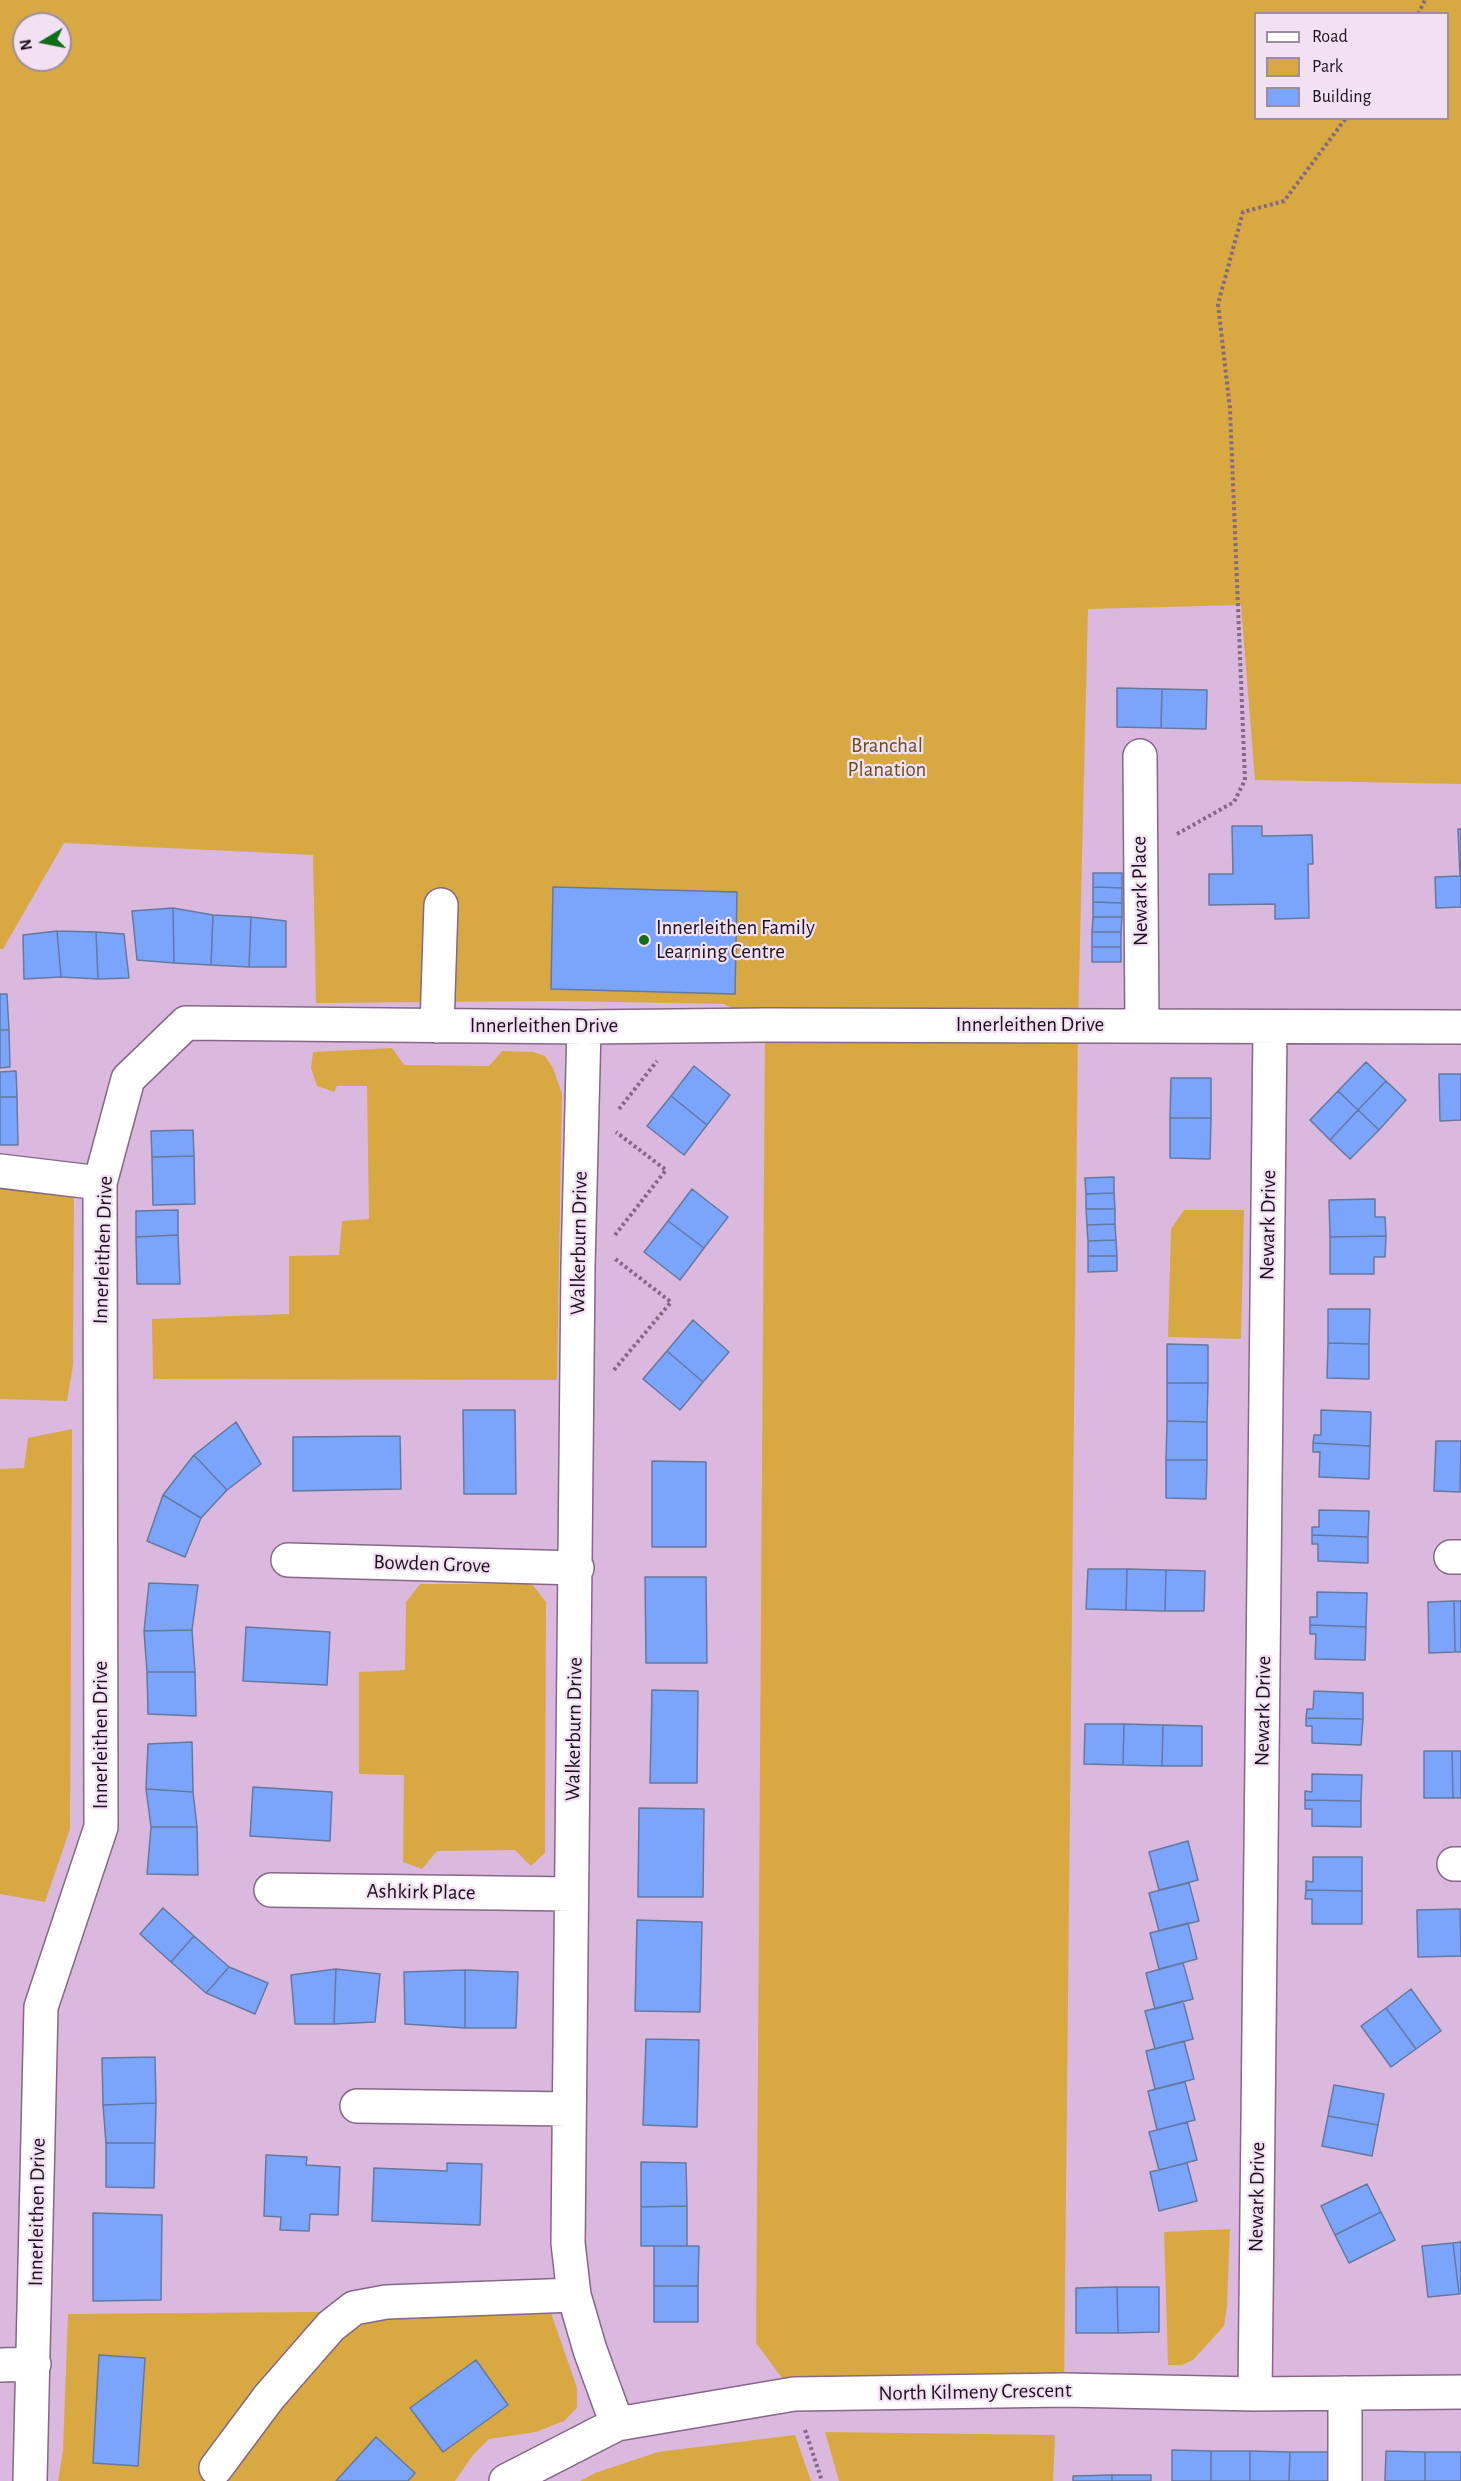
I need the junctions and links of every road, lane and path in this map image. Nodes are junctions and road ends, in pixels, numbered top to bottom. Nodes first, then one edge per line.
1 (1345, 120) edge
2 (1140, 756) dead end
3 (1140, 855) junction
4 (441, 905) dead end
5 (437, 1026) junction
6 (680, 1026) junction
7 (1142, 1026) junction
8 (584, 1027) junction
9 (1461, 1027) edge
10 (1270, 1028) junction
11 (614, 1115) dead end
12 (615, 1131) dead end
13 (0, 1171) edge
14 (100, 1183) junction
15 (610, 1241) dead end
16 (612, 1256) dead end
17 (577, 1407) junction
18 (288, 1560) dead end
19 (577, 1568) junction
20 (271, 1890) dead end
21 (571, 1894) junction
22 (357, 2106) dead end
23 (569, 2109) junction
24 (574, 2295) junction
25 (34, 2364) junction
26 (0, 2365) edge
27 (1461, 2392) edge
28 (1345, 2393) junction
29 (794, 2394) junction
30 (1255, 2394) junction
31 (617, 2424) junction
32 (216, 2468) dead end
33 (30, 2481) edge
34 (506, 2481) edge
35 (822, 2481) edge
36 (1345, 2481) edge

1 - 3 path
2 - 3 street, Newark Place
3 - 7 street, Newark Place
4 - 5 street
5 - 8 street, Innerleithen Drive
5 - 14 street, Innerleithen Drive
6 - 7 street, Innerleithen Drive
6 - 8 street, Innerleithen Drive
6 - 11 path
7 - 10 street, Innerleithen Drive
8 - 17 street, Walkerburn Drive
9 - 10 street, Innerleithen Drive
10 - 30 street, Newark Drive
12 - 15 path
13 - 14 street
14 - 25 street, Innerleithen Drive
16 - 17 path
17 - 19 street, Walkerburn Drive
18 - 19 street, Bowden Grove
19 - 21 street, Walkerburn Drive
20 - 21 street, Ashkirk Place
21 - 23 street, Walkerburn Drive
22 - 23 street
23 - 24 street, Walkerburn Drive
24 - 31 street, Walkerburn Drive
24 - 32 street
25 - 26 street
25 - 33 street, Innerleithen Drive
27 - 28 street, North Kilmeny Crescent
28 - 30 street, North Kilmeny Crescent
28 - 36 street
29 - 30 street, North Kilmeny Crescent
29 - 31 street, North Kilmeny Crescent
29 - 35 path
31 - 34 street, North Kilmeny Crescent

